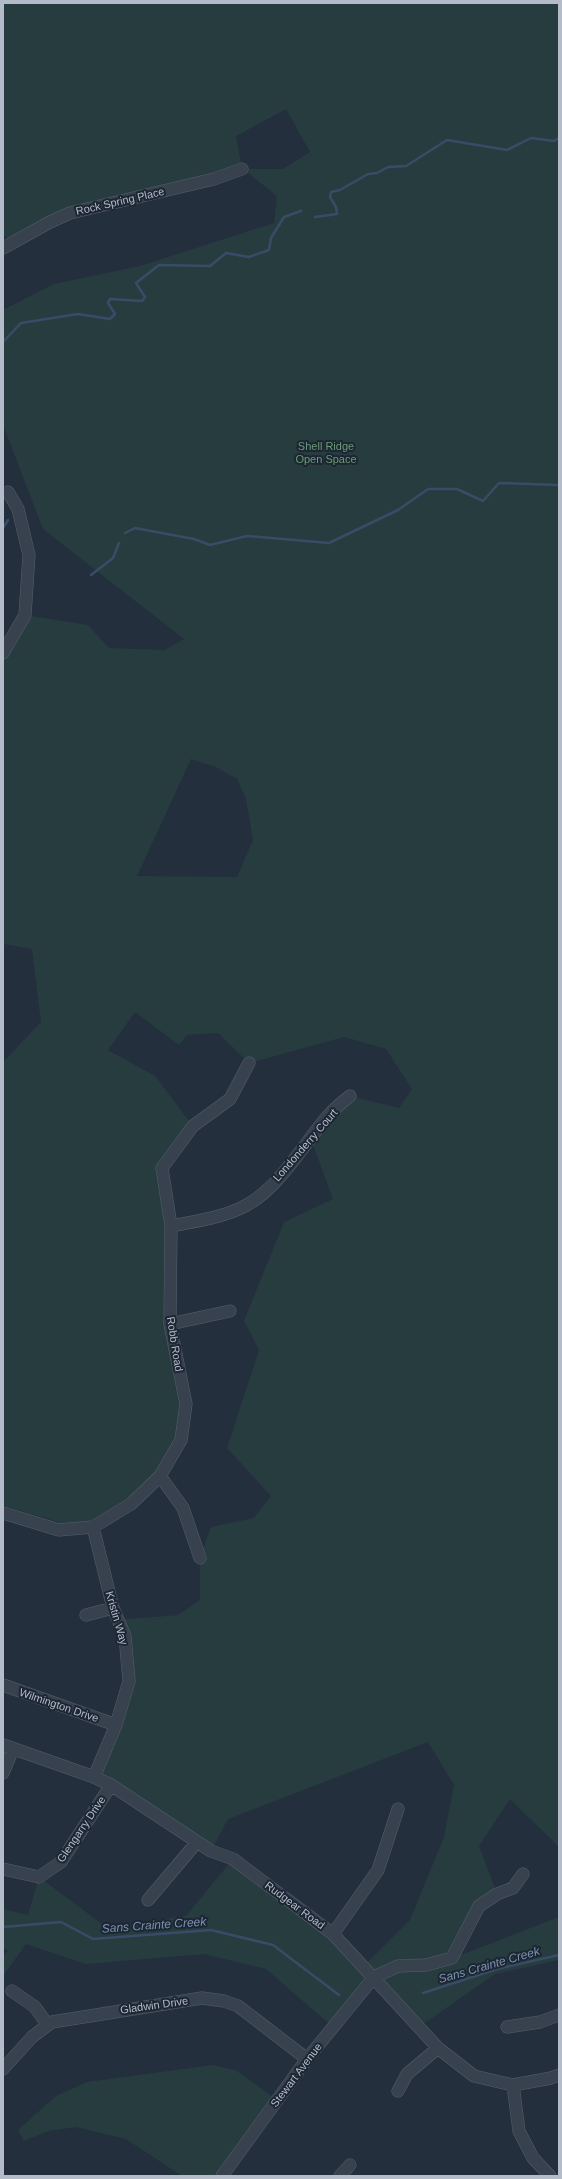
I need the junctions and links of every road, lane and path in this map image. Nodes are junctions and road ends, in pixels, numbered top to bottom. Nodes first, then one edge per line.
1 (242, 169) dead end
2 (3, 248) edge
3 (8, 492) dead end
4 (3, 653) edge
5 (249, 1063) dead end
6 (350, 1096) dead end
7 (171, 1226) junction
8 (230, 1311) dead end
9 (170, 1324) junction
10 (160, 1476) junction
11 (3, 1513) edge
12 (93, 1527) junction
13 (200, 1558) dead end
14 (113, 1608) junction
15 (86, 1615) dead end
16 (3, 1685) edge
17 (116, 1724) junction
18 (8, 1747) edge
19 (3, 1773) edge
20 (94, 1776) junction
21 (111, 1784) junction
22 (398, 1809) dead end
23 (196, 1842) junction
24 (3, 1869) edge
25 (523, 1874) dead end
26 (148, 1900) dead end
27 (333, 1934) junction
28 (374, 1977) junction
29 (12, 1991) dead end
30 (559, 2015) edge
31 (48, 2024) junction
32 (507, 2027) dead end
33 (438, 2048) junction
34 (307, 2059) junction
35 (3, 2069) edge
36 (559, 2075) edge
37 (513, 2085) junction
38 (398, 2091) dead end
39 (350, 2166) dead end
40 (222, 2176) edge
41 (340, 2176) edge
42 (550, 2176) edge

1 - 2 street, Rock Spring Place
3 - 4 street
5 - 7 street, Robb Road
6 - 7 street, Londonderry Court
7 - 9 street, Robb Road
8 - 9 street
9 - 10 street, Robb Road
10 - 12 street, Robb Road
10 - 13 street
11 - 12 street, Robb Road
12 - 14 street, Kristin Way
14 - 15 street
14 - 17 street, Kristin Way
16 - 17 street, Wilmington Drive
17 - 20 street, Kristin Way
18 - 19 street
18 - 20 street, Rudgear Road
20 - 21 street, Rudgear Road
21 - 23 street, Rudgear Road
21 - 24 street, Glengarry Drive
22 - 27 street
23 - 26 street
23 - 27 street, Rudgear Road
25 - 28 street
27 - 28 street, Rudgear Road
28 - 33 street, Rudgear Road
28 - 34 street, Stewart Avenue
29 - 31 street
30 - 32 street
31 - 34 street, Gladwin Drive
31 - 35 street, Gladwin Drive
33 - 37 street, Rudgear Road
33 - 38 street
34 - 40 street, Stewart Avenue
36 - 37 street, Rudgear Road
37 - 42 street
39 - 41 street

